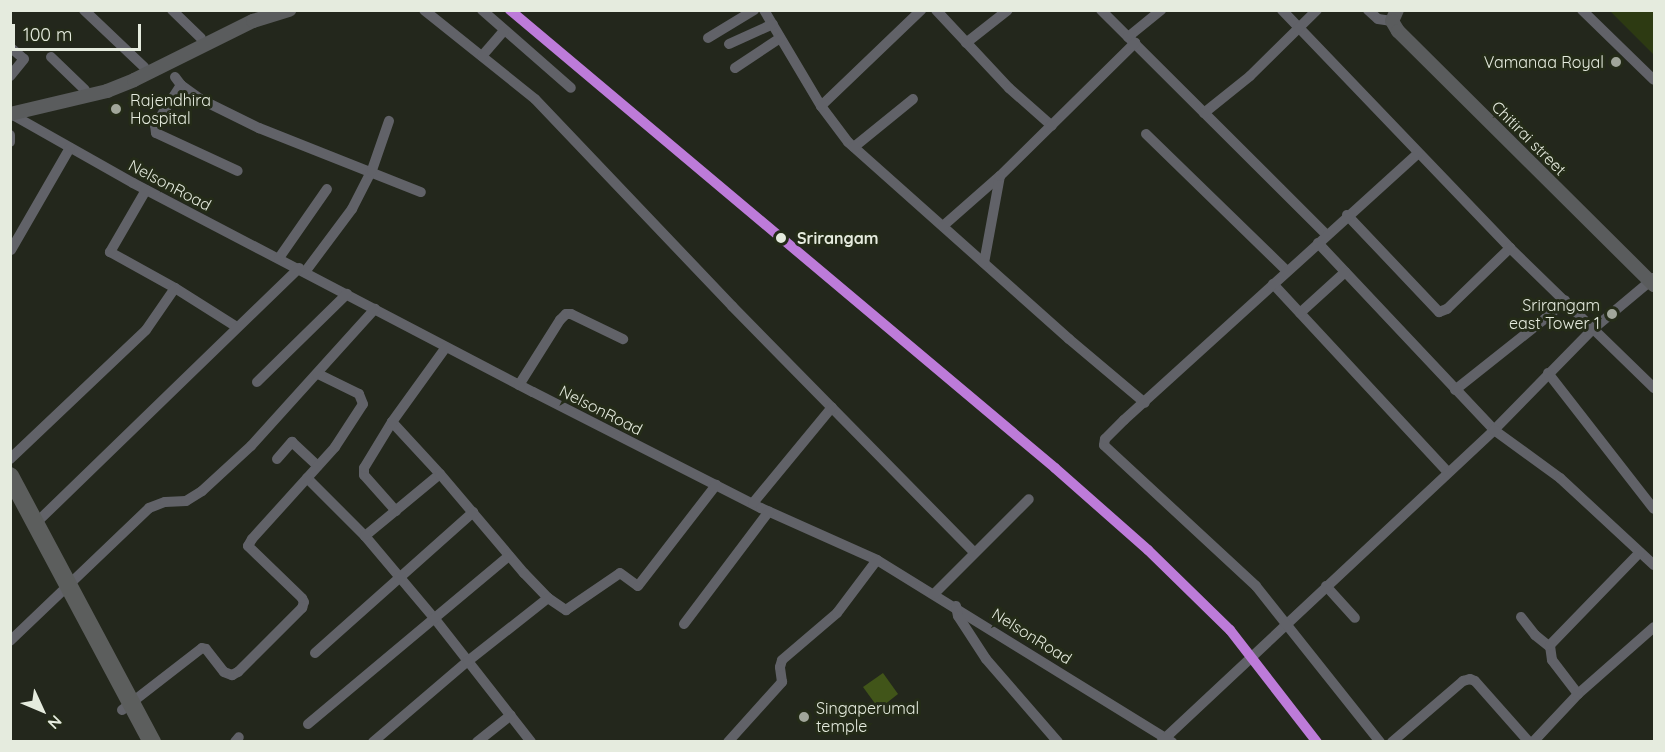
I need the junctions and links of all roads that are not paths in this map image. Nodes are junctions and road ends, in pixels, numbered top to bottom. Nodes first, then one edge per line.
1 (84, 10) edge
2 (172, 10) edge
3 (289, 10) edge
4 (424, 10) edge
5 (482, 10) edge
6 (754, 10) edge
7 (764, 10) edge
8 (921, 10) edge
9 (936, 10) edge
10 (1008, 10) edge
11 (1101, 10) edge
12 (1161, 10) edge
13 (1282, 10) edge
14 (1317, 10) edge
15 (1368, 10) edge
16 (1582, 10) edge
17 (1394, 16) edge
18 (773, 24) junction
19 (1297, 27) junction
20 (504, 31) junction
21 (201, 38) dead end
22 (708, 38) dead end
23 (780, 38) junction
24 (1132, 40) junction
25 (966, 43) junction
26 (729, 44) dead end
27 (10, 47) edge
28 (482, 56) junction
29 (51, 57) dead end
30 (144, 67) dead end
31 (735, 68) dead end
32 (10, 76) edge
33 (1654, 80) edge
34 (571, 88) dead end
35 (86, 93) junction
36 (913, 99) dead end
37 (821, 106) junction
38 (1204, 113) junction
39 (11, 114) edge
40 (389, 121) dead end
41 (1052, 126) junction
42 (1146, 134) dead end
43 (10, 135) edge
44 (10, 142) edge
45 (854, 147) junction
46 (70, 148) junction
47 (1418, 153) junction
48 (372, 170) junction
49 (238, 171) dead end
50 (1000, 176) junction
51 (327, 189) dead end
52 (146, 190) junction
53 (421, 192) dead end
54 (1347, 215) junction
55 (943, 226) junction
56 (1327, 235) junction
57 (1318, 243) junction
58 (1510, 248) junction
59 (11, 250) edge
60 (279, 258) junction
61 (984, 263) junction
62 (302, 270) junction
63 (1287, 271) junction
64 (1345, 272) junction
65 (1653, 281) edge
66 (1273, 284) junction
67 (175, 288) junction
68 (346, 294) junction
69 (1565, 300) junction
70 (375, 309) junction
71 (1300, 313) junction
72 (237, 327) junction
73 (1593, 329) junction
74 (623, 339) dead end
75 (446, 347) junction
76 (1548, 373) junction
77 (318, 374) junction
78 (257, 382) dead end
79 (519, 385) junction
80 (1654, 388) edge
81 (1455, 390) junction
82 (1145, 403) junction
83 (832, 407) junction
84 (392, 422) junction
85 (1494, 430) junction
86 (10, 459) edge
87 (277, 459) dead end
88 (318, 466) junction
89 (1448, 472) junction
90 (440, 474) junction
91 (10, 476) edge
92 (307, 478) junction
93 (716, 485) junction
94 (10, 499) edge
95 (1029, 499) dead end
96 (753, 503) junction
97 (1654, 509) edge
98 (396, 511) junction
99 (769, 511) junction
100 (473, 512) junction
101 (35, 524) junction
102 (365, 536) junction
103 (1640, 552) junction
104 (975, 553) junction
105 (509, 556) junction
106 (877, 560) junction
107 (1654, 565) edge
108 (401, 578) junction
109 (1326, 586) junction
110 (63, 590) junction
111 (934, 594) junction
112 (548, 598) junction
113 (956, 606) junction
114 (1521, 617) dead end
115 (1355, 618) dead end
116 (435, 619) junction
117 (1286, 623) junction
118 (684, 624) dead end
119 (1654, 627) edge
120 (10, 641) edge
121 (1550, 646) junction
122 (315, 652) dead end
123 (468, 660) junction
124 (1578, 694) junction
125 (127, 707) junction
126 (511, 715) junction
127 (308, 724) dead end
128 (1166, 740) edge
129 (139, 741) edge
130 (152, 741) edge
131 (373, 741) edge
132 (477, 741) edge
133 (531, 741) edge
134 (728, 741) edge
135 (1058, 741) edge
136 (1380, 741) edge
137 (1392, 741) edge
138 (1531, 741) edge

1 - 30 street
2 - 21 street
3 - 35 street
4 - 28 street
5 - 20 street
6 - 22 street
7 - 18 street
8 - 37 street
9 - 25 street
10 - 25 street
11 - 24 street
12 - 24 street
13 - 19 street
14 - 19 street
15 - 17 street
16 - 33 street
17 - 65 street, Chitirai street
18 - 23 street
18 - 26 street
19 - 38 street
19 - 47 street
20 - 28 street
20 - 34 street
23 - 31 street
23 - 37 street
24 - 38 street
24 - 41 street
25 - 41 street
27 - 32 street
28 - 83 street
29 - 35 street
35 - 39 street
36 - 45 street
37 - 45 street
38 - 56 street
39 - 46 street, NelsonRoad
40 - 48 street
41 - 50 street
42 - 63 street
43 - 44 street
45 - 55 street
46 - 52 street, NelsonRoad
46 - 59 street
47 - 54 street
47 - 58 street
48 - 49 street
48 - 53 street
48 - 62 street
50 - 55 street
50 - 61 street
51 - 60 street
52 - 60 street, NelsonRoad
52 - 67 street
54 - 56 street
54 - 58 street
55 - 61 street
56 - 57 street
57 - 63 street
57 - 64 street
58 - 69 street
60 - 62 street, NelsonRoad
61 - 82 street
62 - 68 street, NelsonRoad
62 - 72 street
63 - 66 street
64 - 71 street
64 - 81 street
65 - 73 street
66 - 71 street
66 - 82 street
67 - 72 street
67 - 86 street
68 - 70 street, NelsonRoad
68 - 78 street
69 - 73 street
69 - 81 street
70 - 75 street, NelsonRoad
70 - 77 street
71 - 89 street
72 - 101 street
73 - 76 street
73 - 80 street
74 - 79 street
75 - 79 street, NelsonRoad
75 - 84 street
76 - 85 street
76 - 97 street
77 - 88 street
77 - 110 street
79 - 93 street, NelsonRoad
81 - 85 street
82 - 117 street
83 - 96 street
83 - 104 street
84 - 90 street
84 - 98 street
85 - 89 street
85 - 103 street
87 - 88 street
88 - 92 street
89 - 109 street
90 - 98 street
90 - 100 street
91 - 101 highway
92 - 102 street
92 - 125 street
93 - 96 street, NelsonRoad
93 - 112 street
94 - 110 highway
95 - 104 street
96 - 99 street, NelsonRoad
98 - 102 street
99 - 106 street, NelsonRoad
99 - 118 street
100 - 105 street
100 - 108 street
101 - 110 highway
102 - 108 street
103 - 107 street
103 - 121 street
104 - 111 street
105 - 112 street
105 - 116 street
106 - 111 street, NelsonRoad
106 - 134 street
108 - 116 street
108 - 122 street
109 - 115 street
109 - 117 street
110 - 120 street
110 - 125 highway
111 - 113 street, NelsonRoad
112 - 123 street
113 - 128 street, NelsonRoad
113 - 135 street
114 - 121 street
116 - 123 street
116 - 127 street
117 - 128 street
117 - 136 street
119 - 124 street
121 - 124 street
123 - 126 street
123 - 131 street
124 - 138 street
125 - 129 highway
125 - 130 highway
126 - 132 street
126 - 133 street
137 - 138 street

